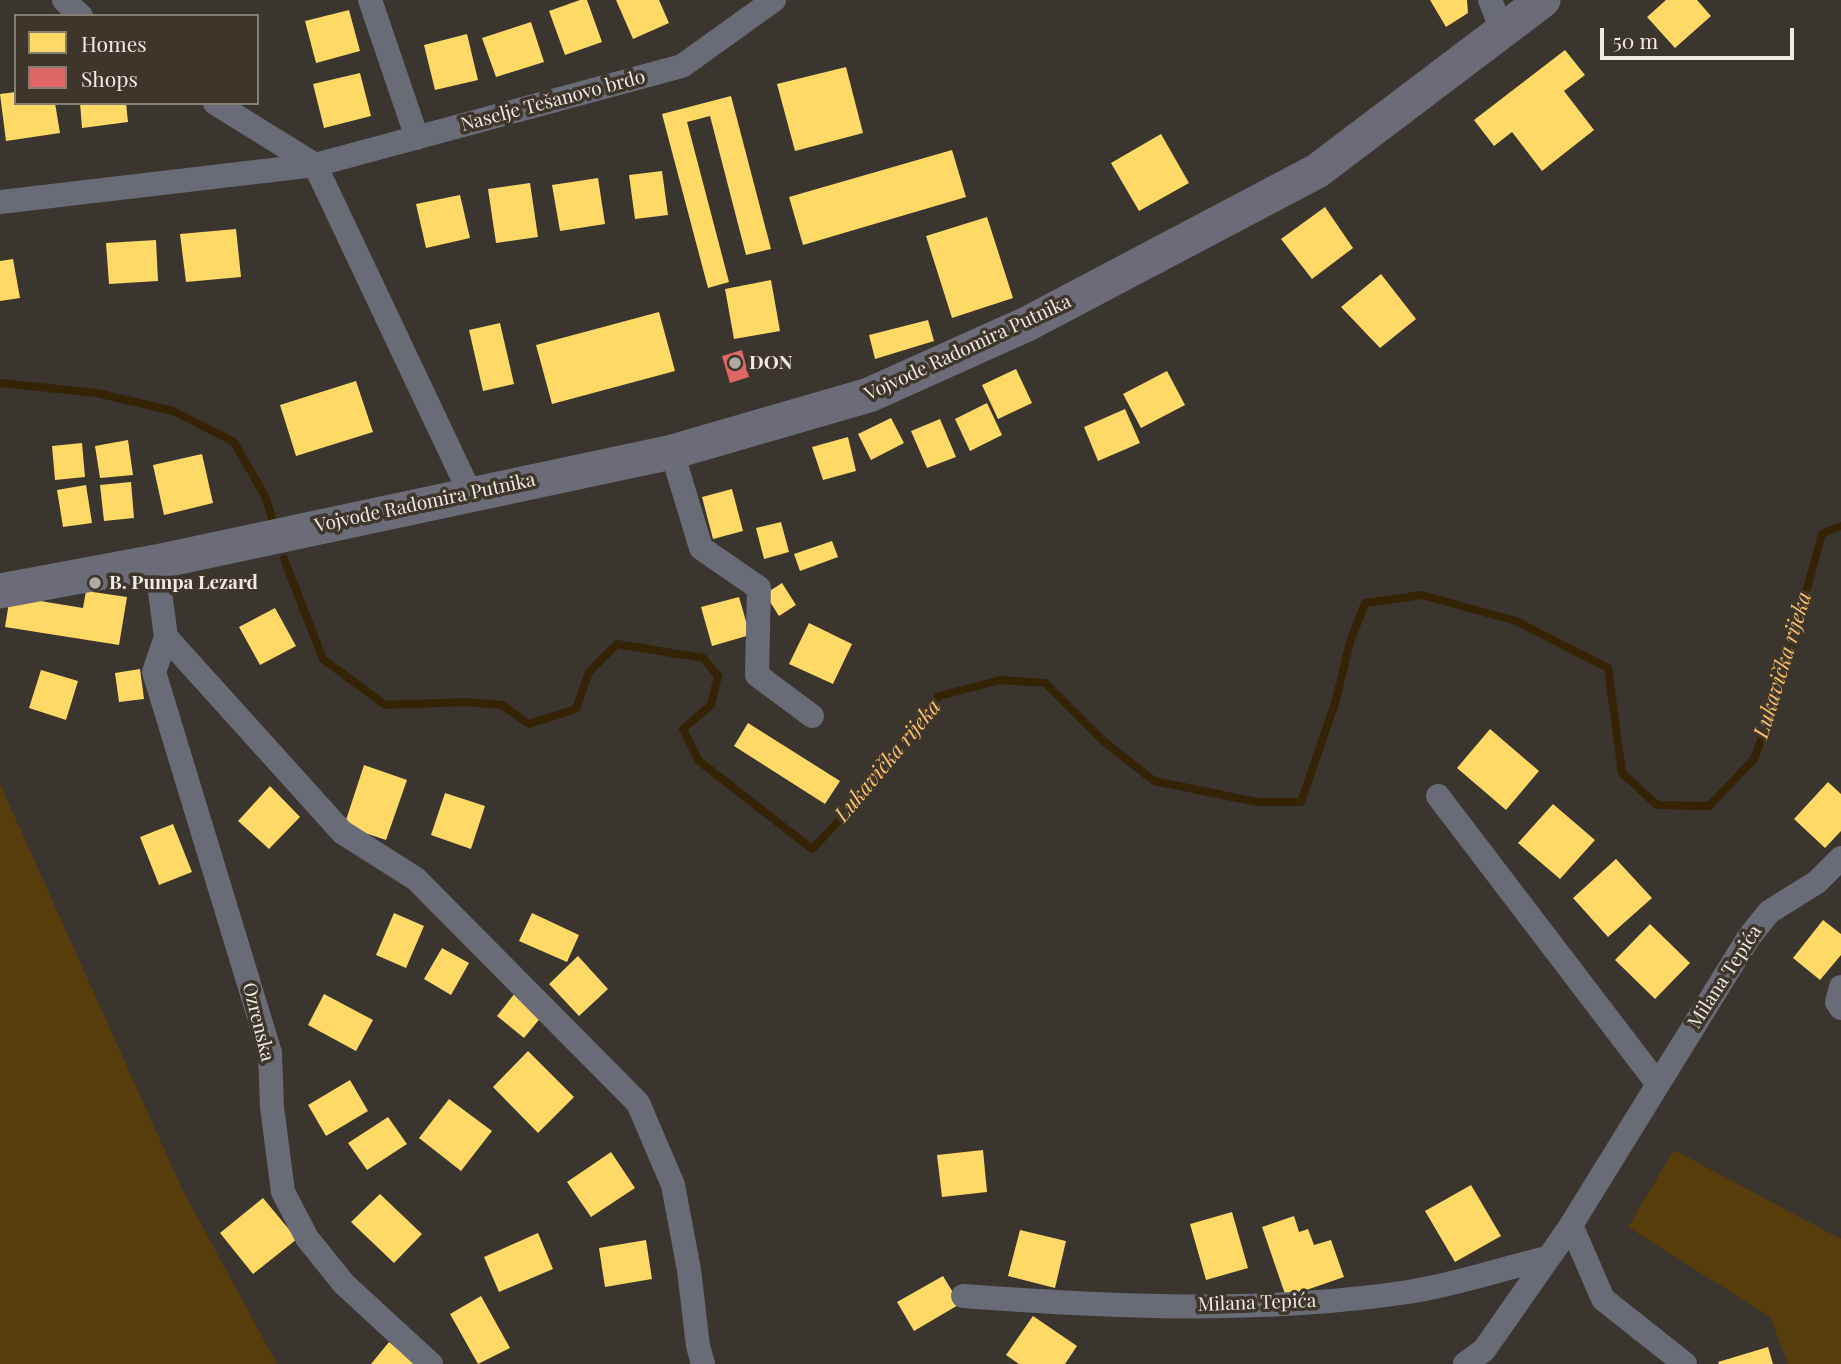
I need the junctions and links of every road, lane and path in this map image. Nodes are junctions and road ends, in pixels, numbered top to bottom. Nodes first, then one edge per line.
1 (64, 0) edge
2 (370, 0) edge
3 (774, 0) edge
4 (1543, 0) edge
5 (80, 14) edge
6 (1496, 15) edge
7 (218, 105) edge
8 (417, 138) junction
9 (314, 165) junction
10 (0, 202) edge
11 (672, 452) junction
12 (470, 492) junction
13 (156, 562) junction
14 (0, 591) edge
15 (166, 638) junction
16 (812, 716) dead end
17 (1438, 796) dead end
18 (1841, 858) edge
19 (1841, 987) edge
20 (1841, 1008) edge
21 (1657, 1083) junction
22 (1571, 1225) junction
23 (1547, 1258) junction
24 (963, 1296) dead end
25 (431, 1364) edge
26 (703, 1364) edge
27 (1465, 1364) edge
28 (1685, 1364) edge

1 - 5 street
2 - 8 street
3 - 8 street, Naselje Tešanovo brdo
4 - 6 main road, Vojvode Radomira Putnika
6 - 11 main road, Vojvode Radomira Putnika
7 - 9 street
8 - 9 street, Naselje Tešanovo brdo
9 - 10 street, Naselje Tešanovo brdo
9 - 12 street
11 - 12 main road, Vojvode Radomira Putnika
11 - 16 street
12 - 13 main road, Vojvode Radomira Putnika
13 - 14 main road, Vojvode Radomira Putnika
13 - 15 street
15 - 25 street, Ozrenska
15 - 26 street
17 - 21 street
18 - 21 street, Milana Tepića
19 - 20 street
21 - 22 street, Milana Tepića
22 - 23 street, Milana Tepića
22 - 28 street
23 - 24 street, Milana Tepića
23 - 27 street, Milana Tepića

